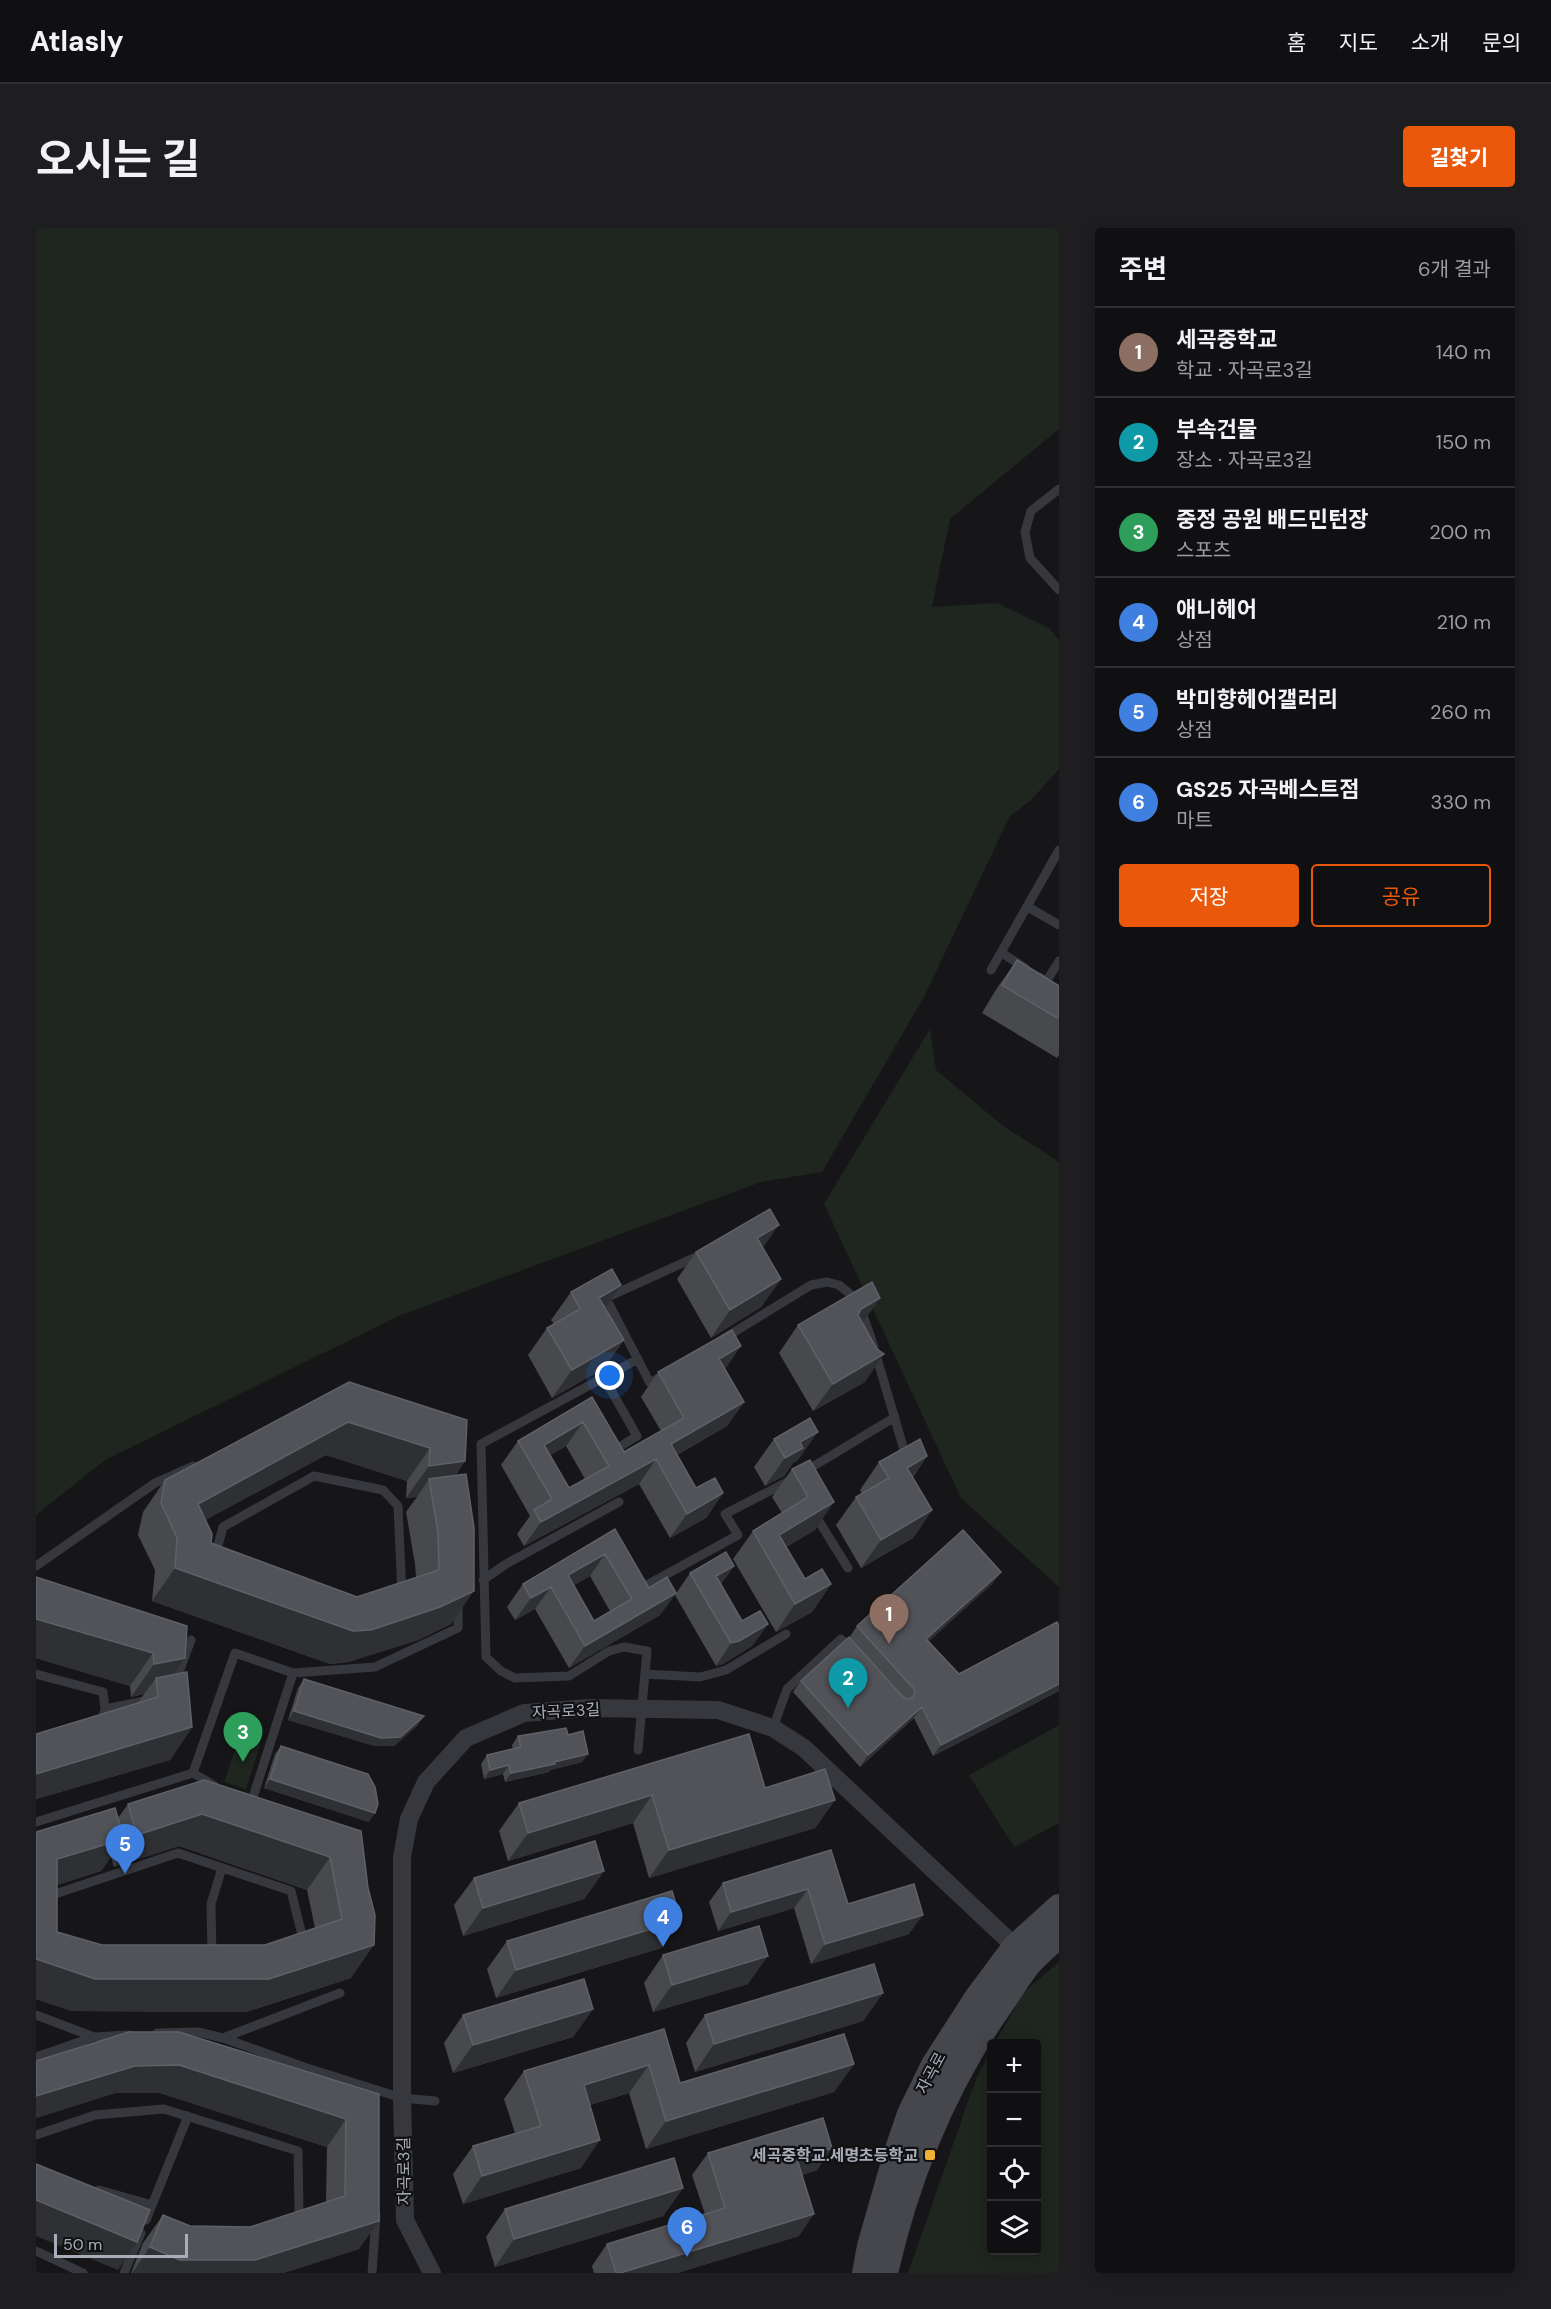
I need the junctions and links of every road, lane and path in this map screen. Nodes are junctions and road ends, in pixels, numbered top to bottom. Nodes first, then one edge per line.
1 (1059, 489) edge
2 (1059, 590) edge
3 (1059, 850) edge
4 (1028, 907) junction
5 (1059, 925) edge
6 (1002, 953) junction
7 (1059, 961) edge
8 (991, 970) dead end
9 (713, 1249) edge
10 (770, 1298) edge
11 (775, 1307) junction
12 (717, 1342) edge
13 (638, 1359) junction
14 (669, 1371) edge
15 (604, 1378) junction
16 (895, 1417) junction
17 (604, 1456) edge
18 (207, 1460) edge
19 (911, 1472) edge
20 (793, 1479) junction
21 (799, 1488) edge
22 (619, 1502) edge
23 (811, 1509) edge
24 (224, 1527) junction
25 (206, 1538) edge
26 (36, 1566) edge
27 (848, 1569) dead end
28 (483, 1580) junction
29 (647, 1585) edge
30 (458, 1593) edge
31 (786, 1634) edge
32 (191, 1640) dead end
33 (855, 1655) edge
34 (293, 1673) junction
35 (36, 1674) edge
36 (645, 1674) junction
37 (171, 1696) edge
38 (160, 1698) edge
39 (105, 1708) junction
40 (642, 1709) junction
41 (773, 1728) junction
42 (90, 1732) edge
43 (638, 1750) dead end
44 (193, 1773) junction
45 (226, 1790) edge
46 (264, 1801) edge
47 (89, 1805) junction
48 (92, 1816) edge
49 (36, 1822) edge
50 (222, 1868) junction
51 (1059, 1907) edge
52 (1059, 1935) edge
53 (1023, 1954) junction
54 (212, 1968) junction
55 (340, 1993) edge
56 (36, 2015) edge
57 (146, 2033) edge
58 (136, 2034) edge
59 (94, 2037) junction
60 (223, 2038) junction
61 (36, 2057) edge
62 (375, 2089) junction
63 (402, 2098) junction
64 (375, 2101) edge
65 (435, 2101) dead end
66 (188, 2116) junction
67 (36, 2135) edge
68 (89, 2187) edge
69 (152, 2205) junction
70 (376, 2208) edge
71 (299, 2213) edge
72 (36, 2251) edge
73 (83, 2273) edge
74 (124, 2273) edge
75 (372, 2273) edge
76 (432, 2273) edge
77 (865, 2273) edge
78 (885, 2273) edge

1 - 2 lane
3 - 4 lane
4 - 5 lane
4 - 6 lane
6 - 7 lane
6 - 8 lane
9 - 13 lane
10 - 11 lane
11 - 12 lane
11 - 16 lane
13 - 14 lane
13 - 15 lane
15 - 17 lane
15 - 28 lane
16 - 19 lane
16 - 20 lane
18 - 26 lane
20 - 21 lane
20 - 29 lane
22 - 28 lane
23 - 27 lane
24 - 24 lane
24 - 25 lane
28 - 36 lane
30 - 34 lane
31 - 36 lane
32 - 37 lane
33 - 41 lane
34 - 44 lane
34 - 46 lane
35 - 39 lane
36 - 40 lane
38 - 39 lane
39 - 42 lane
40 - 41 street, 자곡로3길
40 - 43 lane
40 - 63 street, 자곡로3길
41 - 53 street, 자곡로3길
44 - 45 lane
44 - 47 lane
47 - 48 lane
47 - 49 lane
50 - 54 lane
50 - 54 lane
50 - 54 lane
51 - 53 main road, 자곡로
52 - 53 main road, 자곡로
53 - 77 main road, 자곡로
53 - 78 main road, 자곡로
55 - 60 lane
56 - 59 lane
57 - 60 lane
58 - 59 lane
59 - 61 lane
60 - 62 lane
62 - 63 lane
62 - 64 lane
63 - 65 lane
63 - 76 street, 자곡로3길
66 - 67 lane
66 - 69 lane
66 - 71 lane
68 - 69 lane
69 - 74 lane
70 - 75 lane
72 - 73 lane

